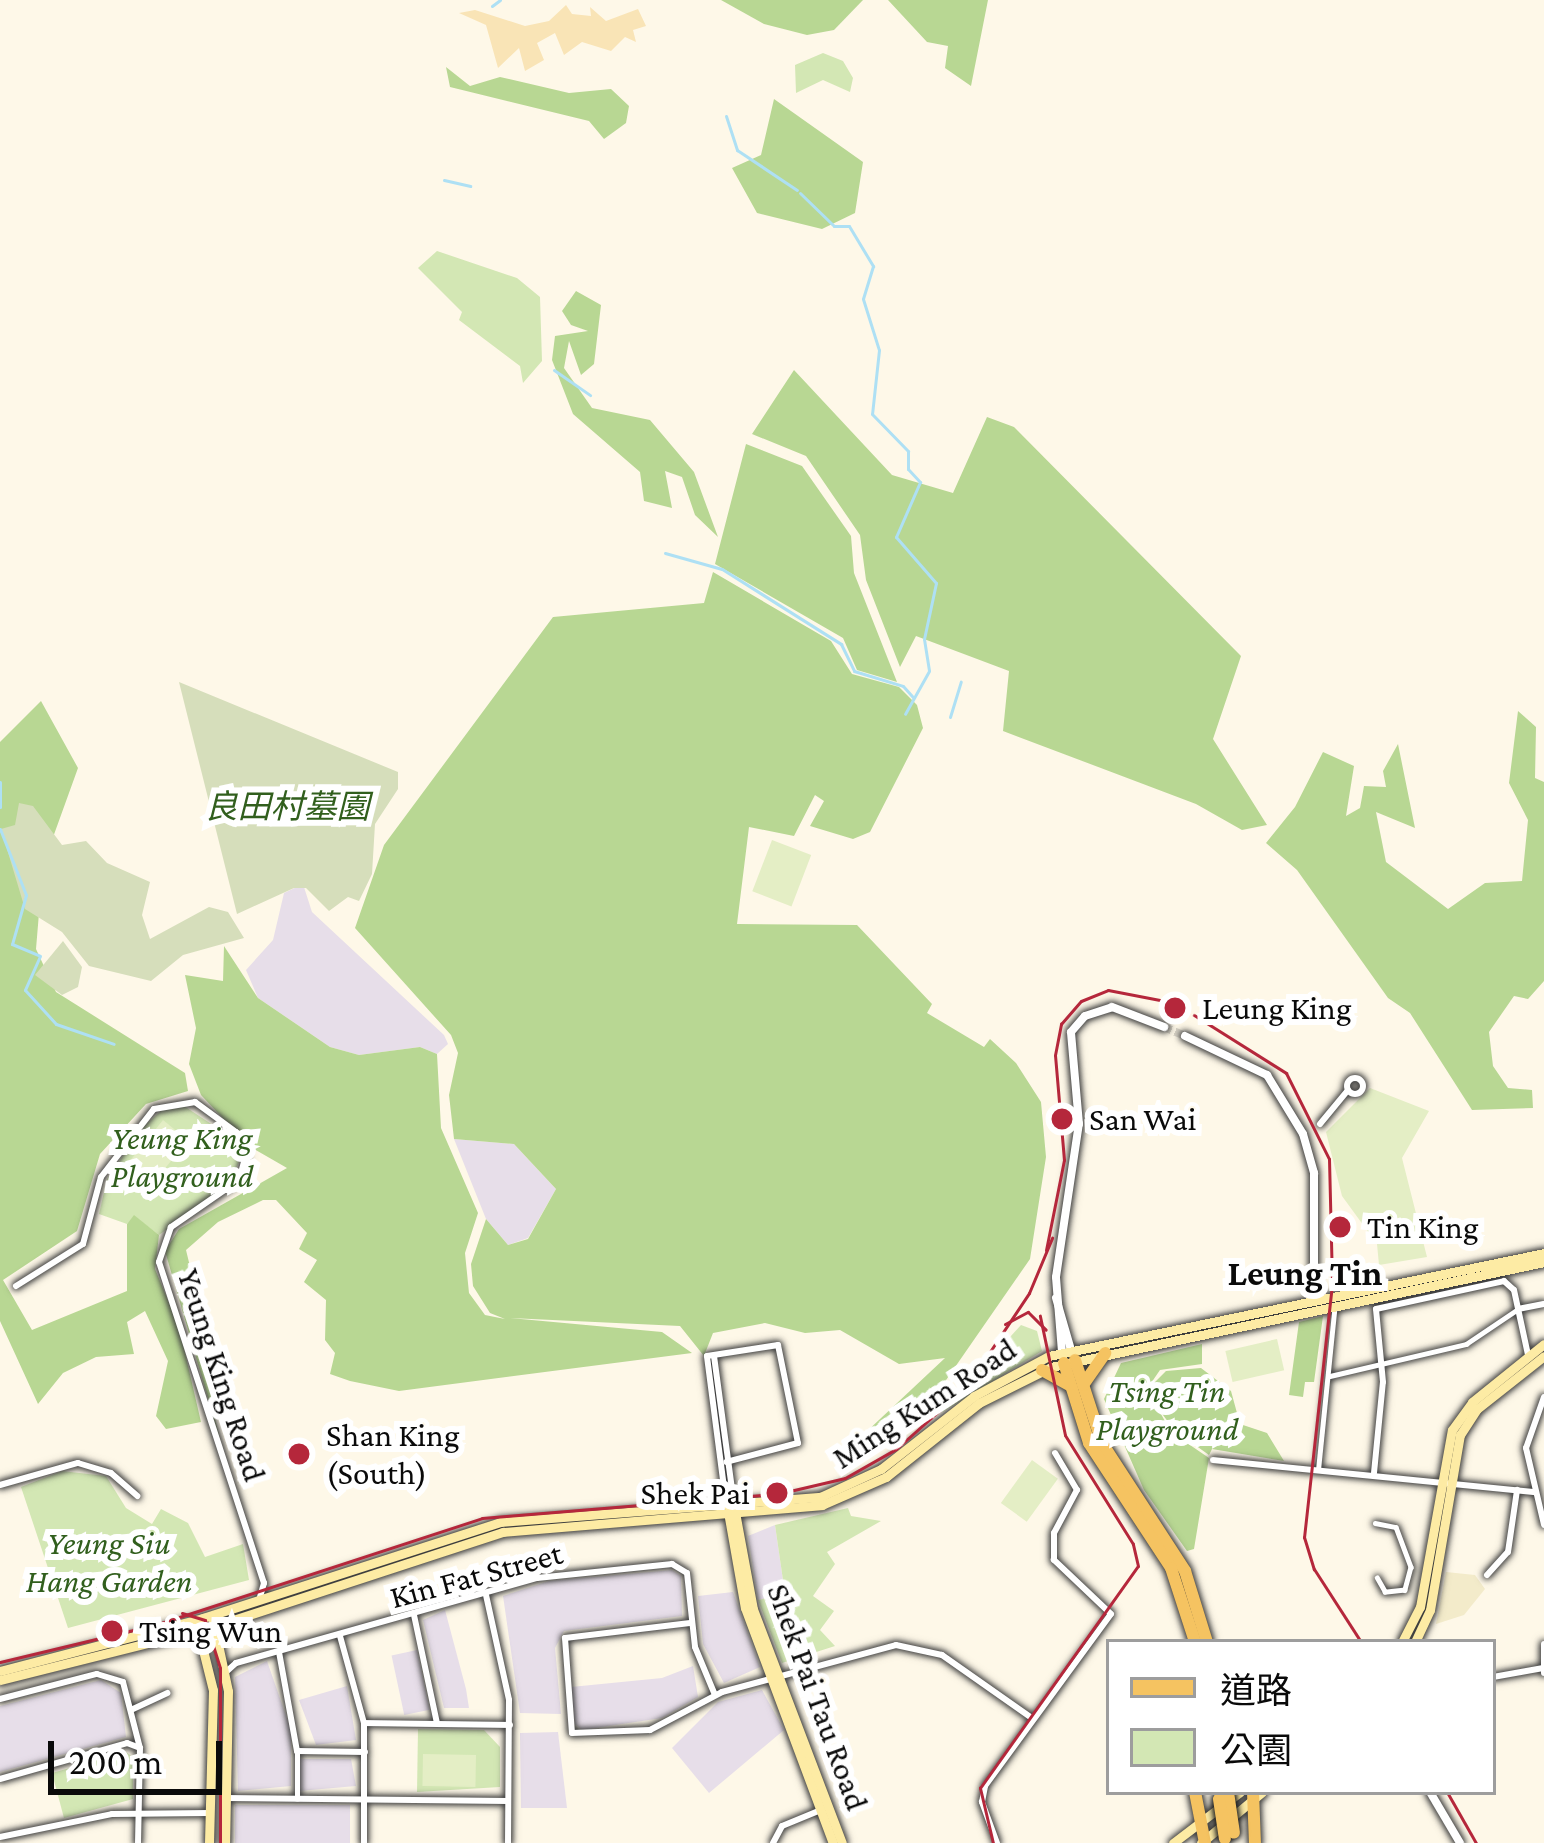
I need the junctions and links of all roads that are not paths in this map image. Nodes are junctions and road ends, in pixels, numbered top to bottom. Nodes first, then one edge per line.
1 (1164, 1027) tunnel mouth
2 (1184, 1036) tunnel mouth
3 (1348, 1090) dead end
4 (1320, 1124) dead end
5 (1544, 1257) edge
6 (16, 1286) dead end
7 (1314, 1303) junction
8 (1544, 1304) edge
9 (1518, 1309) junction
10 (1334, 1312) dead end
11 (1544, 1344) edge
12 (1105, 1353) junction
13 (711, 1356) junction
14 (1068, 1356) junction
15 (1539, 1362) edge
16 (1381, 1364) junction
17 (1042, 1370) junction
18 (1330, 1376) junction
19 (1076, 1386) junction
20 (1544, 1397) edge
21 (1055, 1453) dead end
22 (1213, 1460) dead end
23 (727, 1462) junction
24 (1318, 1470) junction
25 (1374, 1473) junction
26 (1446, 1482) junction
27 (0, 1485) edge
28 (1517, 1490) junction
29 (1535, 1492) junction
30 (137, 1496) dead end
31 (731, 1512) junction
32 (698, 1519) junction
33 (1375, 1523) dead end
34 (1544, 1525) edge
35 (733, 1544) junction
36 (1487, 1576) dead end
37 (1377, 1578) dead end
38 (264, 1582) junction
39 (281, 1594) junction
40 (486, 1595) junction
41 (257, 1602) junction
42 (414, 1615) junction
43 (235, 1619) junction
44 (213, 1621) junction
45 (690, 1623) junction
46 (197, 1625) junction
47 (340, 1636) junction
48 (1195, 1639) edge
49 (1206, 1639) edge
50 (1404, 1639) edge
51 (1416, 1639) edge
52 (1544, 1644) edge
53 (219, 1645) junction
54 (279, 1652) junction
55 (1543, 1671) edge
56 (226, 1672) junction
57 (0, 1676) edge
58 (774, 1677) junction
59 (1496, 1677) edge
60 (167, 1693) dead end
61 (716, 1695) junction
62 (0, 1699) edge
63 (133, 1709) junction
64 (1033, 1720) junction
65 (364, 1723) junction
66 (437, 1724) junction
67 (510, 1725) junction
68 (140, 1748) junction
69 (297, 1751) junction
70 (365, 1752) junction
71 (0, 1779) edge
72 (1195, 1795) edge
73 (1256, 1795) edge
74 (1257, 1795) edge
75 (1432, 1795) edge
76 (226, 1798) junction
77 (1221, 1798) edge
78 (297, 1799) junction
79 (364, 1801) junction
80 (508, 1801) junction
81 (824, 1809) junction
82 (140, 1813) junction
83 (210, 1813) junction
84 (0, 1837) edge
85 (1202, 1838) edge
86 (1230, 1839) edge
87 (138, 1843) edge
88 (209, 1843) edge
89 (225, 1843) edge
90 (364, 1843) edge
91 (508, 1843) edge
92 (772, 1843) edge
93 (837, 1843) edge
94 (997, 1843) edge
95 (1173, 1843) edge
96 (1255, 1843) edge
97 (1460, 1843) edge

1 - 14 street
2 - 7 street
3 - 4 street
5 - 7 main road, Ming Kum Road
6 - 38 street, Yeung King Road
7 - 12 main road, Ming Kum Road
7 - 14 main road, Ming Kum Road
8 - 9 street
9 - 15 street
9 - 16 street
9 - 16 street
10 - 18 street
11 - 15 main road
12 - 14 main road, Ming Kum Road
12 - 19 main road
13 - 23 street, Shek Pai Tau Road
13 - 23 street
13 - 31 street, Shek Pai Tau Road
14 - 17 main road, Ming Kum Road
14 - 19 main road
14 - 31 main road, Ming Kum Road
15 - 26 main road
16 - 18 street
16 - 25 street
17 - 19 main road
17 - 31 main road, Ming Kum Road
18 - 24 street
19 - 48 main road
19 - 49 main road
20 - 29 street
21 - 64 street
22 - 24 street
23 - 31 street, Shek Pai Tau Road
24 - 25 street
25 - 26 street
26 - 28 street
26 - 50 main road
26 - 51 main road
27 - 30 street
28 - 29 street
28 - 36 street
29 - 34 street
31 - 32 main road, Ming Kum Road
31 - 35 main road, Shek Pai Tau Road
31 - 39 main road, Ming Kum Road
31 - 58 main road, Shek Pai Tau Road
32 - 35 main road
32 - 43 main road, Ming Kum Road
33 - 37 street
35 - 58 main road, Shek Pai Tau Road
38 - 39 street
38 - 41 street
39 - 41 main road, Ming Kum Road
40 - 42 street, Kin Fat Street
40 - 45 street, Kin Fat Street
40 - 67 street
41 - 44 main road, Ming Kum Road
42 - 47 street, Kin Fat Street
42 - 66 street
43 - 44 main road, Ming Kum Road
43 - 53 main road
44 - 46 main road, Ming Kum Road
44 - 53 main road
45 - 61 street, Kin Fat Street
45 - 61 street
46 - 57 main road, Ming Kum Road
46 - 83 main road
47 - 54 street, Kin Fat Street
47 - 65 street
52 - 55 street
53 - 56 main road
54 - 56 street, Kin Fat Street
54 - 69 street
55 - 59 street
56 - 76 main road
58 - 61 street
58 - 64 street
58 - 81 main road, Shek Pai Tau Road
60 - 63 street
62 - 63 street
63 - 68 street
64 - 94 street
65 - 66 street
65 - 70 street
66 - 67 street
67 - 80 street
68 - 71 street
68 - 82 street
69 - 70 street
69 - 78 street
70 - 79 street
72 - 85 main road
73 - 85 main road
74 - 96 main road
75 - 97 street
76 - 78 street
76 - 89 main road
77 - 85 main road
77 - 86 main road, bridge
78 - 79 street
79 - 80 street
79 - 90 street
80 - 91 street
81 - 92 street
81 - 93 main road, Shek Pai Tau Road
82 - 83 street
82 - 84 street
82 - 87 street
83 - 88 main road
85 - 95 main road

